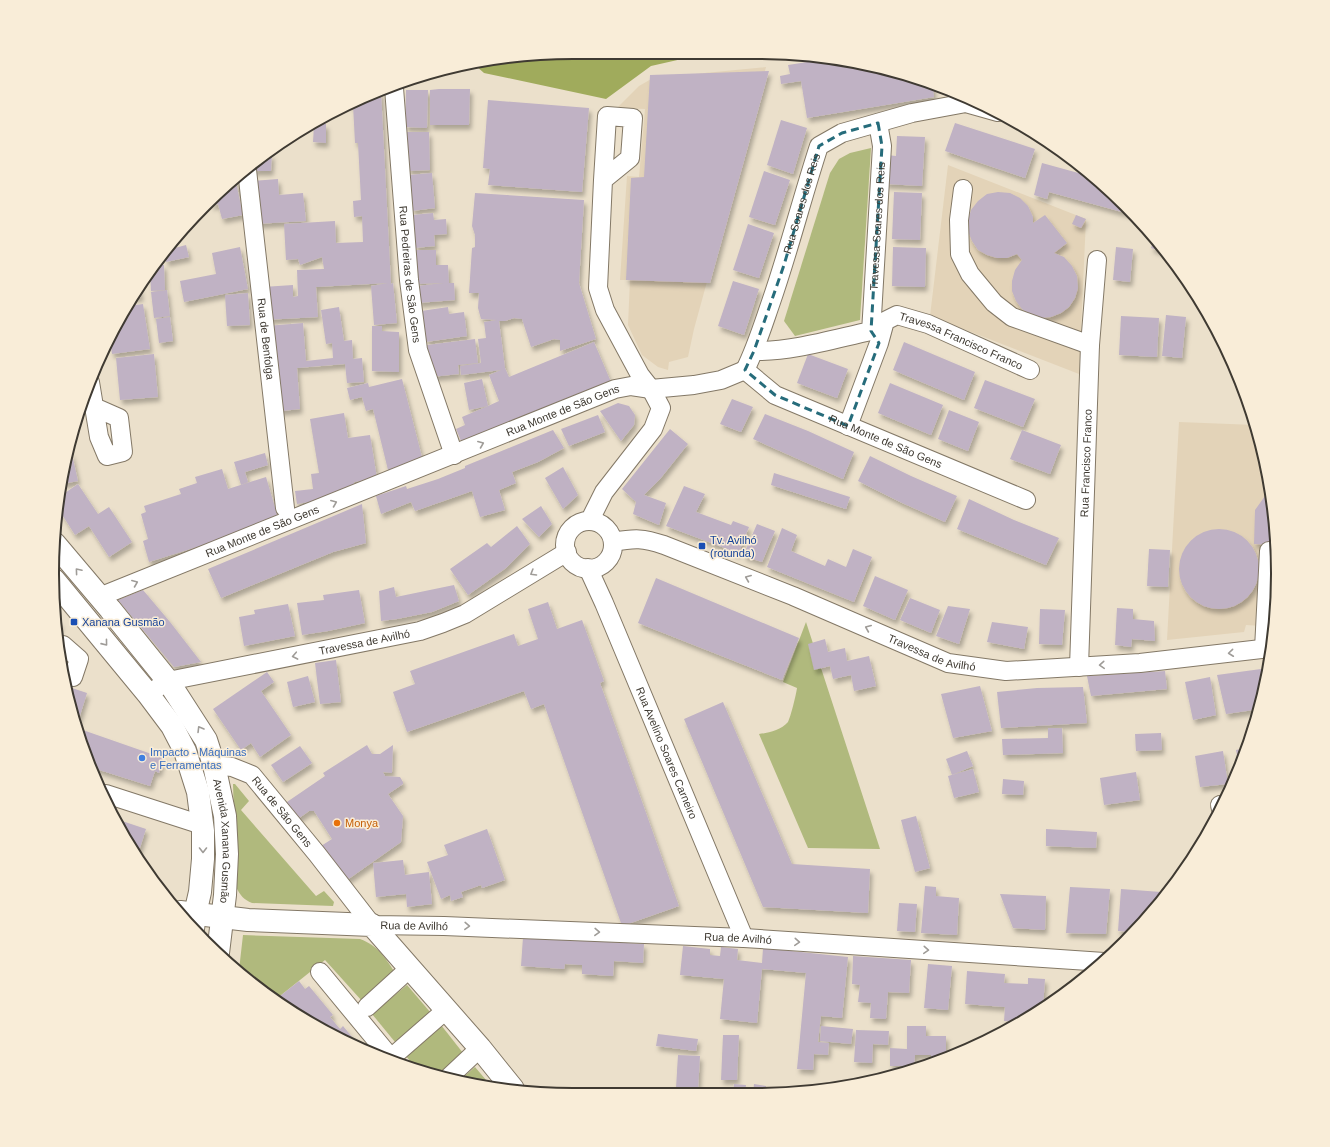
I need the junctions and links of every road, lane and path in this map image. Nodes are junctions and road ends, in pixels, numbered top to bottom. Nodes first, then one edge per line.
1 (394, 91) edge
2 (965, 103) edge
3 (878, 123) junction
4 (248, 175) edge
5 (603, 180) dead end
6 (963, 189) dead end
7 (1097, 260) dead end
8 (875, 337) junction
9 (1090, 345) junction
10 (754, 351) junction
11 (745, 370) junction
12 (1030, 370) dead end
13 (651, 389) junction
14 (92, 393) edge
15 (94, 407) dead end
16 (848, 426) junction
17 (454, 455) junction
18 (1026, 500) dead end
19 (285, 508) dead end
20 (590, 520) junction
21 (613, 542) junction
22 (60, 550) edge
23 (1268, 551) dead end
24 (567, 552) junction
25 (588, 568) junction
26 (59, 587) edge
27 (99, 597) junction
28 (1267, 640) edge
29 (64, 646) edge
30 (1266, 649) edge
31 (1079, 667) junction
32 (73, 677) dead end
33 (168, 681) junction
34 (148, 694) junction
35 (214, 765) junction
36 (109, 795) edge
37 (202, 825) junction
38 (191, 917) edge
39 (222, 917) junction
40 (192, 918) edge
41 (372, 925) junction
42 (744, 938) junction
43 (219, 945) edge
44 (1094, 961) edge
45 (410, 968) junction
46 (320, 972) dead end
47 (367, 1006) dead end
48 (446, 1010) junction
49 (480, 1048) junction
50 (386, 1052) edge
51 (396, 1056) edge
52 (453, 1073) edge
53 (509, 1084) edge

1 - 17 street, Rua Pedreiras de São Gens
2 - 3 street, Rua Soares dos Reis
3 - 8 street, Travessa Soares dos Reis
3 - 10 street, Rua Soares dos Reis
4 - 19 street, Rua de Benfolga
5 - 13 street
6 - 9 street
7 - 9 street, Rua Francisco Franco
8 - 10 street
8 - 12 street, Travessa Francisco Franco
8 - 16 street, Travessa Francisco Franco
9 - 31 street, Rua Francisco Franco
10 - 11 street, Rua Soares dos Reis
11 - 13 street, Rua Monte de São Gens
11 - 16 street, Rua Monte de São Gens
17 -> 13 street, Rua Monte de São Gens
13 - 20 street
14 - 15 street
16 - 18 street, Rua Monte de São Gens
27 -> 17 street, Rua Monte de São Gens
20 - 21 street
20 - 24 street
21 - 25 street
31 -> 21 street, Travessa de Avilhó
27 -> 22 main road
23 - 28 street
24 - 25 street
24 -> 33 street, Travessa de Avilhó
25 - 42 street, Rua Avelino Soares Carneiro
26 -> 34 main road
27 - 33 main road
29 - 32 street
30 -> 31 street, Travessa de Avilhó
33 - 34 street, Travessa de Avilhó
35 -> 33 main road
34 - 37 main road, Avenida Xanana Gusmão
35 - 39 main road, Avenida Xanana Gusmão
35 - 41 street, Rua de São Gens
36 - 37 street
37 -> 38 main road, Avenida Xanana Gusmão
39 - 40 main road, Avenida Xanana Gusmão
39 - 41 main road
39 - 43 main road, Avenida Xanana Gusmão
41 -> 42 street, Rua de Avilhó
41 - 45 main road, Rua de São Gens
42 -> 44 street, Rua de Avilhó
45 - 47 street
45 - 48 main road, Rua de São Gens
46 - 50 street
48 - 49 main road, Rua de São Gens
48 - 51 street
49 - 52 street
49 - 53 main road, Rua de São Gens

